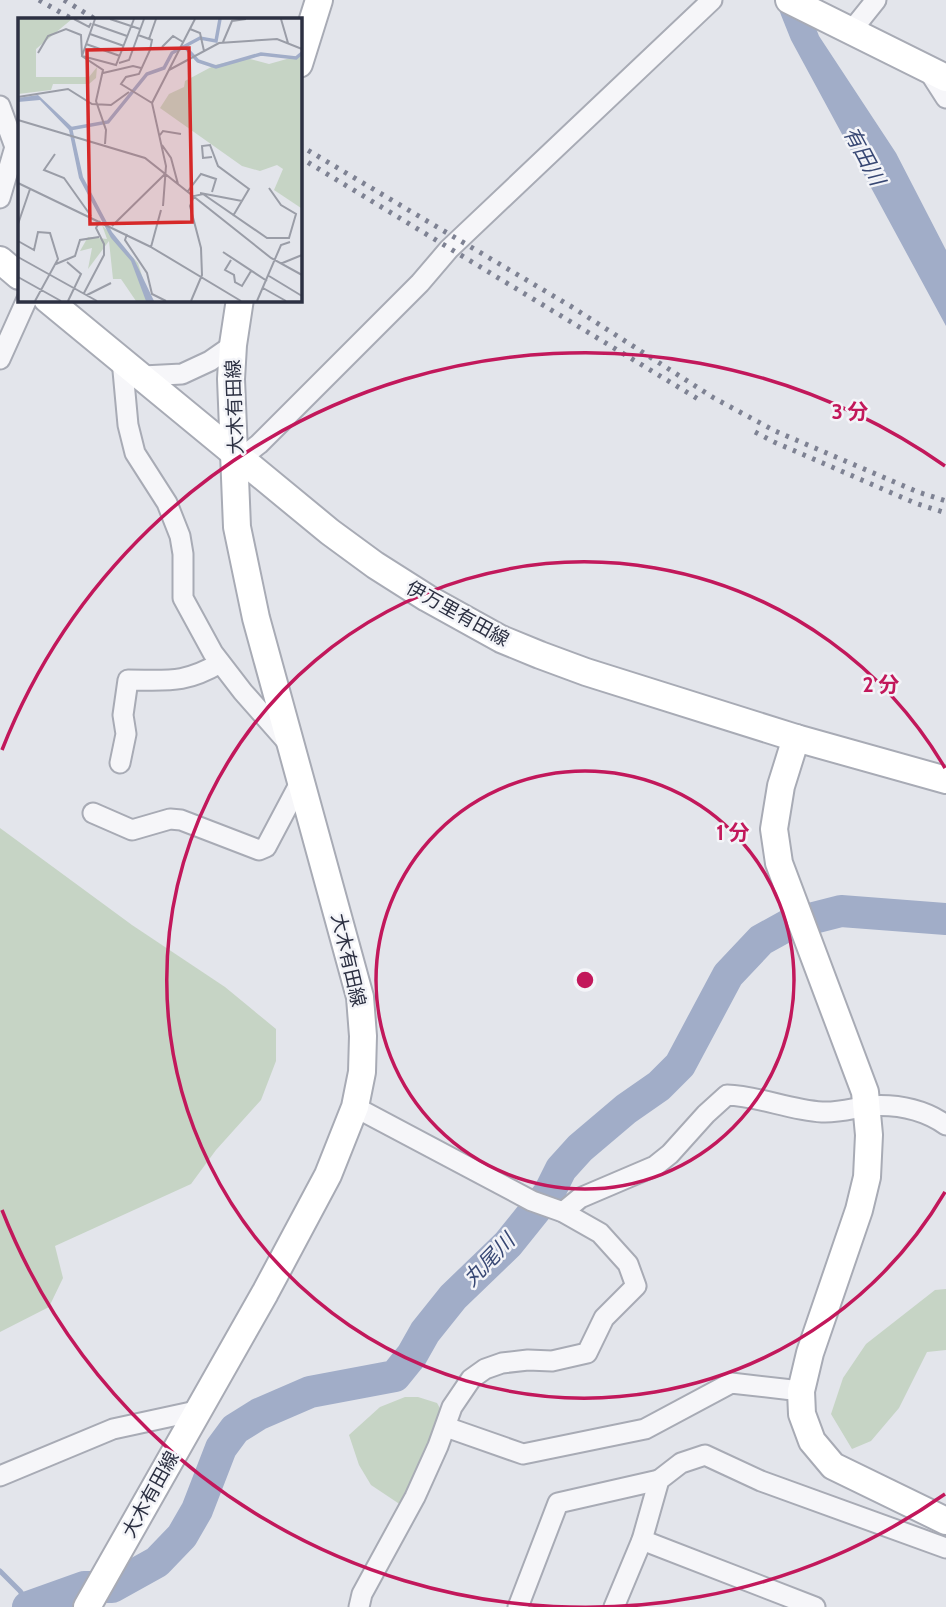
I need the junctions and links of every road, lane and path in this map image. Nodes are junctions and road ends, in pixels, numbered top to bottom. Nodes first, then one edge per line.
1 (319, 0) edge
2 (712, 0) edge
3 (789, 0) edge
4 (876, 0) edge
5 (852, 30) junction
6 (301, 58) edge
7 (936, 73) edge
8 (946, 98) edge
9 (0, 106) edge
10 (0, 198) edge
11 (0, 260) edge
12 (18, 275) edge
13 (26, 301) edge
14 (50, 301) edge
15 (240, 301) edge
16 (233, 345) junction
17 (0, 359) edge
18 (122, 359) junction
19 (143, 376) junction
20 (236, 455) junction
21 (220, 663) junction
22 (796, 738) junction
23 (293, 749) junction
24 (120, 763) dead end
25 (302, 779) junction
26 (946, 780) edge
27 (93, 813) dead end
28 (868, 1106) junction
29 (355, 1107) junction
30 (946, 1125) edge
31 (564, 1212) junction
32 (801, 1391) junction
33 (196, 1411) junction
34 (446, 1427) junction
35 (0, 1476) edge
36 (660, 1480) junction
37 (946, 1521) edge
38 (642, 1541) junction
39 (946, 1548) edge
40 (87, 1607) edge
41 (359, 1607) edge
42 (518, 1607) edge
43 (614, 1607) edge
44 (815, 1607) edge

1 - 6 main road
2 - 20 street
3 - 5 main road
4 - 5 street
5 - 7 main road
7 - 8 street
9 - 10 street
11 - 12 main road
13 - 17 street
14 - 18 main road, 伊万里有田線
15 - 16 main road, 大木有田線
16 - 19 street
16 - 20 main road, 大木有田線
18 - 19 main road, 伊万里有田線
18 - 21 street
19 - 20 main road, 伊万里有田線
20 - 22 main road, 伊万里有田線
20 - 23 main road, 大木有田線
21 - 23 street
21 - 24 street
22 - 26 main road, 伊万里有田線
22 - 28 main road
23 - 25 main road, 大木有田線
25 - 27 street
25 - 29 main road, 大木有田線
28 - 30 street
28 - 31 street
28 - 32 main road
29 - 31 street
29 - 33 main road, 大木有田線
31 - 34 street
32 - 34 street
32 - 37 main road
33 - 35 street
33 - 40 main road, 大木有田線
34 - 41 street
36 - 38 street
36 - 39 street
36 - 42 street
38 - 43 street
38 - 44 street

